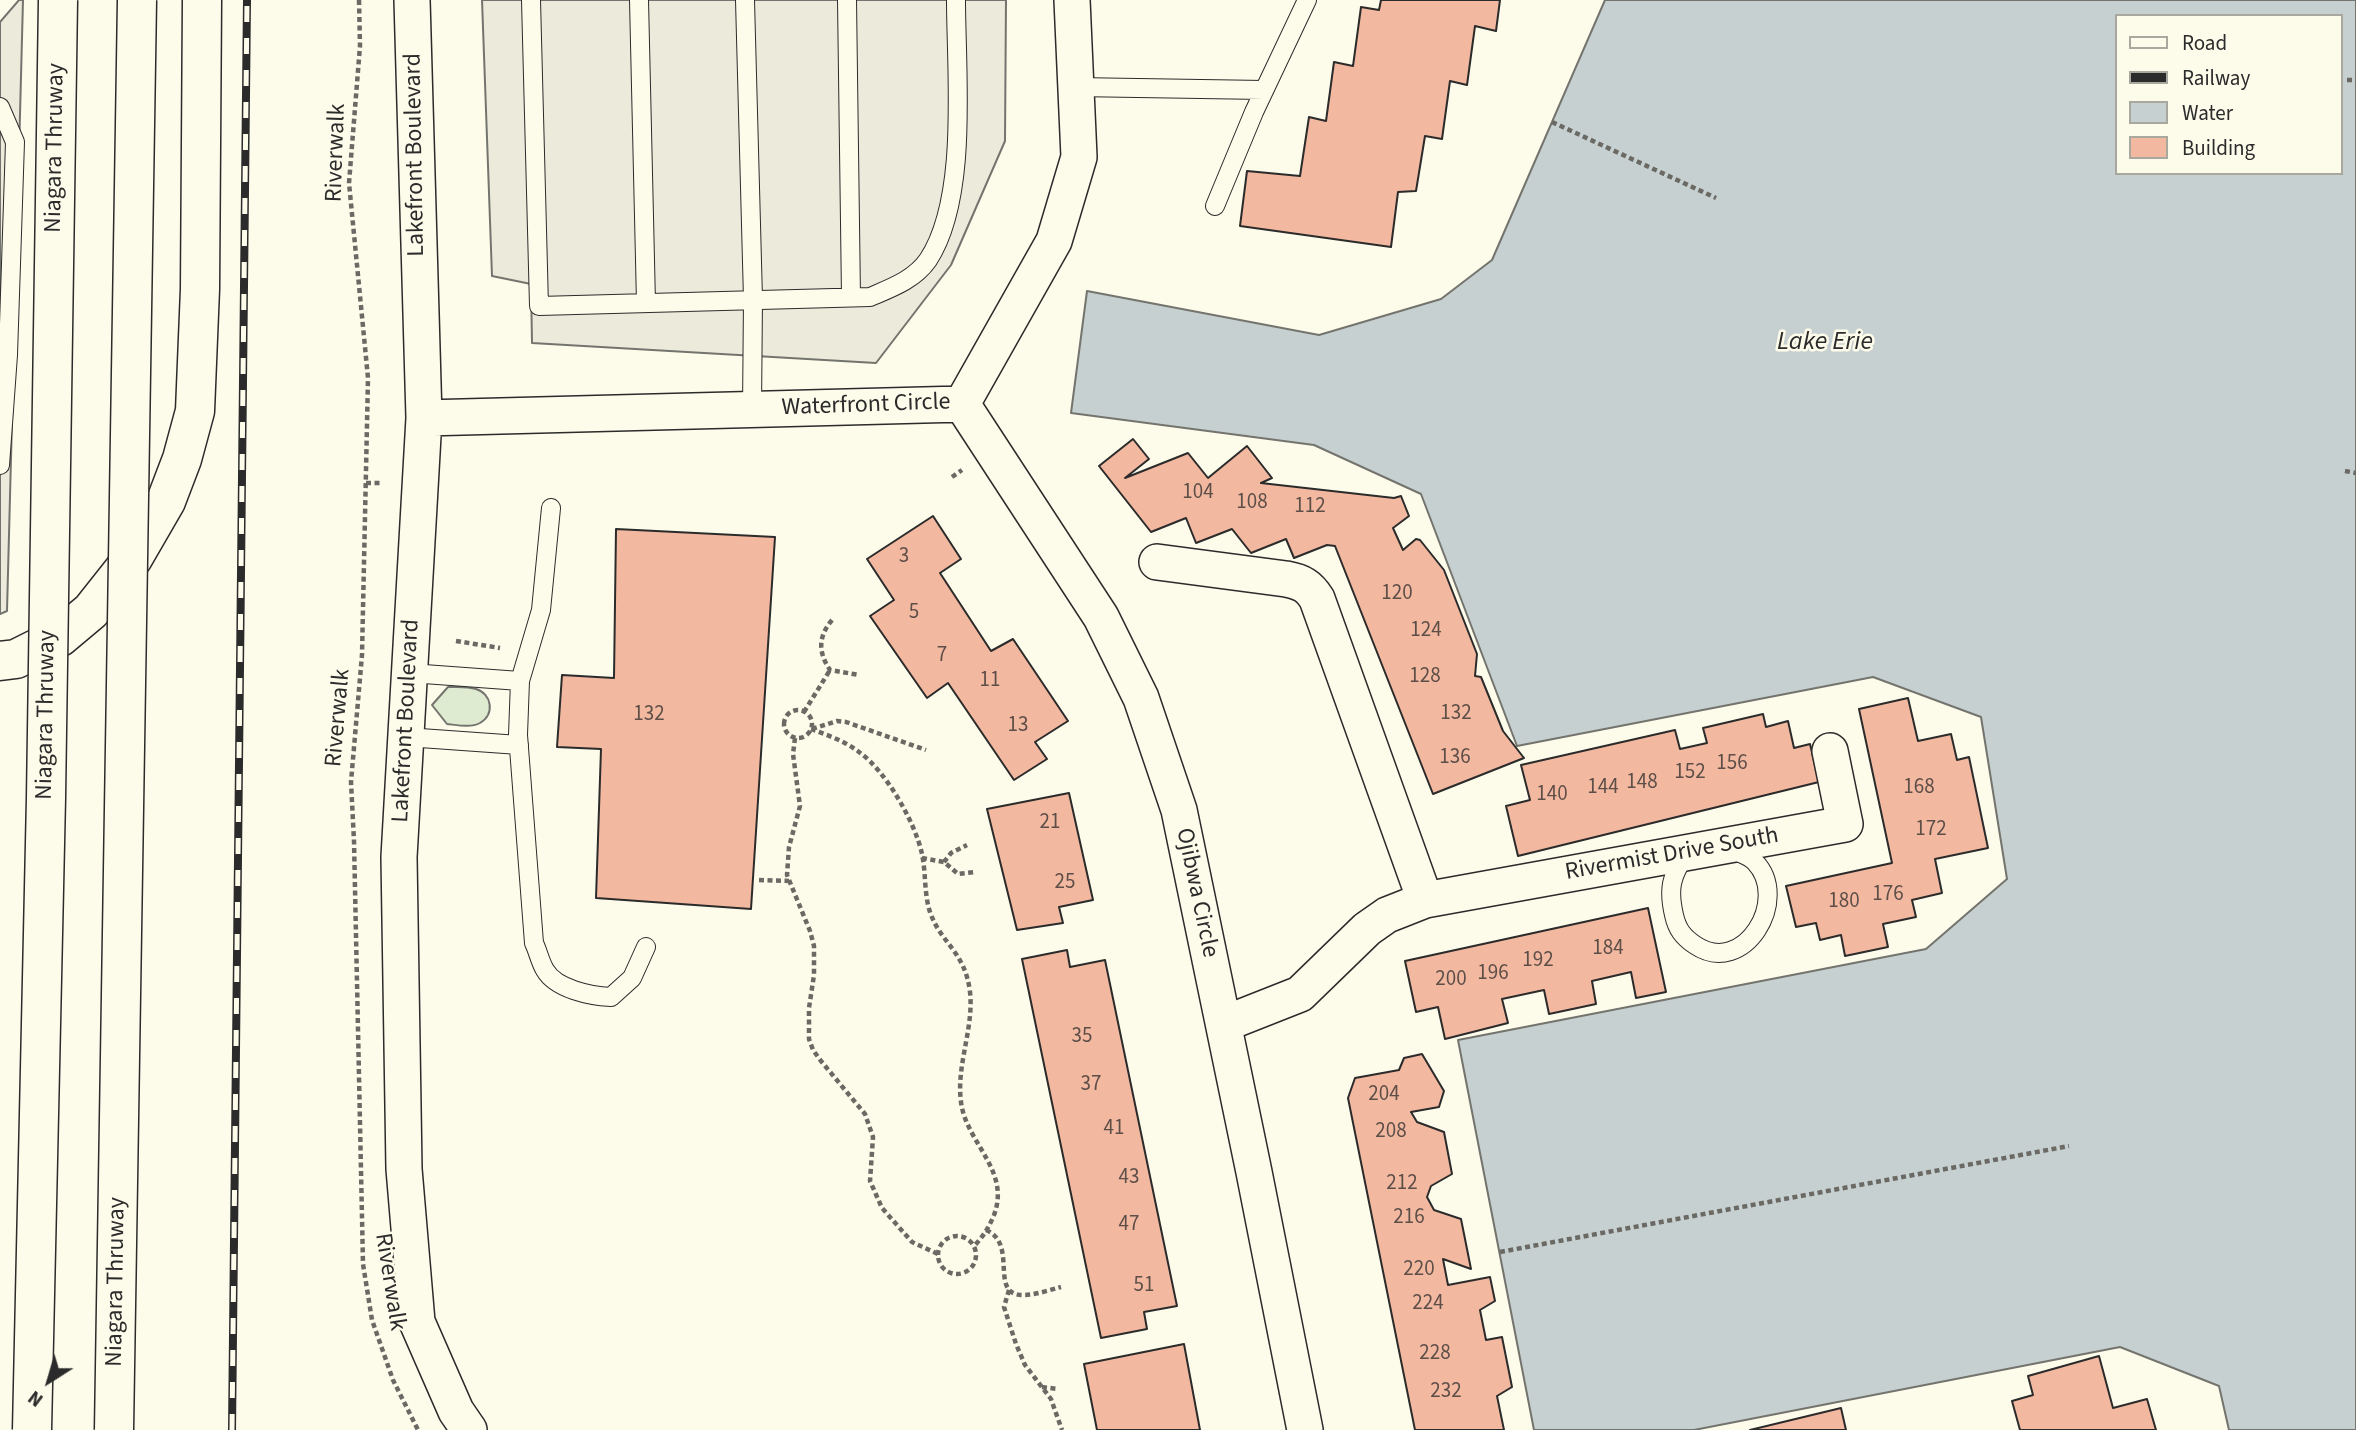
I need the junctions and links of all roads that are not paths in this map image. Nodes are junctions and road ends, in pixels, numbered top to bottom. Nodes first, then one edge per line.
1 (58, 0) edge
2 (137, 0) edge
3 (202, 0) edge
4 (412, 0) edge
5 (531, 0) edge
6 (639, 0) edge
7 (745, 0) edge
8 (847, 0) edge
9 (956, 0) edge
10 (1072, 0) edge
11 (1307, 0) edge
12 (1075, 87) junction
13 (1264, 90) junction
14 (0, 107) edge
15 (1214, 206) dead end
16 (851, 297) junction
17 (753, 299) junction
18 (646, 303) junction
19 (961, 404) junction
20 (752, 410) junction
21 (424, 418) junction
22 (0, 465) edge
23 (551, 508) dead end
24 (1157, 562) dead end
25 (0, 661) edge
26 (410, 673) junction
27 (520, 681) junction
28 (406, 737) junction
29 (519, 745) junction
30 (1830, 751) dead end
31 (1726, 846) junction
32 (1687, 852) junction
33 (1425, 900) junction
34 (646, 947) dead end
35 (1224, 1024) junction
36 (32, 1430) edge
37 (114, 1430) edge
38 (469, 1430) edge
39 (1305, 1430) edge

1 - 36 highway, Niagara Thruway, bridge
2 - 37 highway, Niagara Thruway, bridge
3 - 25 highway
4 - 21 street, Lakefront Boulevard
5 - 18 lane
6 - 18 lane
7 - 17 lane
8 - 16 lane
9 - 16 lane
10 - 12 street, Waterfront Circle
11 - 13 lane
12 - 13 lane
12 - 19 street, Waterfront Circle
13 - 15 lane
14 - 22 lane
16 - 17 lane
17 - 18 lane
17 - 20 lane
19 - 20 street, Waterfront Circle
19 - 35 street, Ojibwa Circle
20 - 21 street, Waterfront Circle
21 - 26 street, Lakefront Boulevard
23 - 27 lane
24 - 33 street
26 - 27 lane
26 - 28 street, Lakefront Boulevard
27 - 29 lane
28 - 29 lane
28 - 38 street, Lakefront Boulevard
29 - 34 lane
30 - 31 street, Rivermist Drive South
31 - 32 street, Rivermist Drive South
31 - 32 lane
32 - 33 street, Rivermist Drive South
33 - 35 street, Rivermist Drive South
35 - 39 street, Ojibwa Circle

